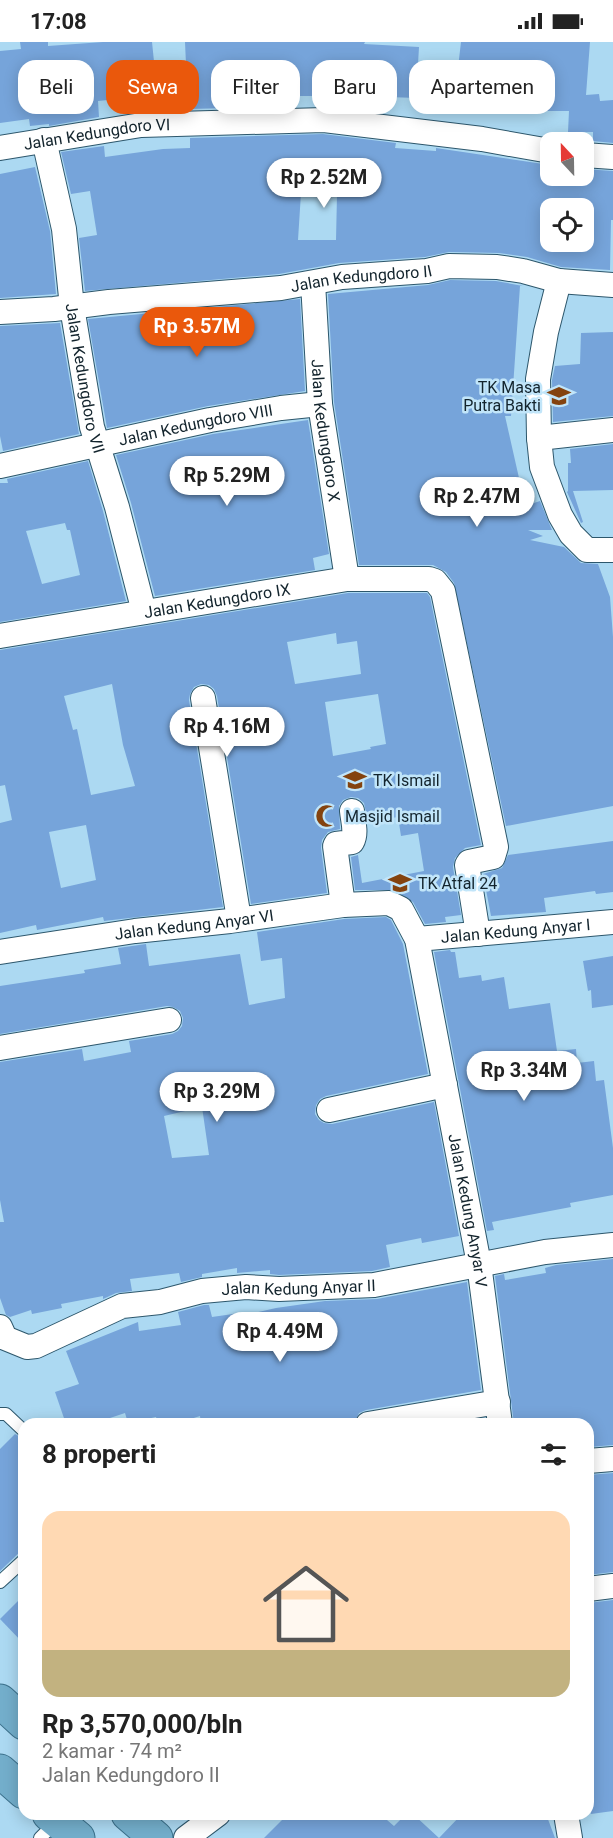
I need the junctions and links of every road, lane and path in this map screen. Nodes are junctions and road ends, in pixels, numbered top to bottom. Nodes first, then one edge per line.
1 (44, 140) junction
2 (0, 148) edge
3 (540, 149) edge
4 (594, 156) edge
5 (613, 157) edge
6 (559, 281) junction
7 (313, 283) junction
8 (613, 285) edge
9 (72, 307) junction
10 (0, 312) edge
11 (320, 404) junction
12 (613, 430) edge
13 (539, 438) junction
14 (98, 446) junction
15 (0, 466) edge
16 (613, 550) edge
17 (346, 579) junction
18 (144, 612) junction
19 (0, 636) edge
20 (203, 698) dead end
21 (352, 811) dead end
22 (389, 903) joint
23 (343, 905) junction
24 (239, 919) junction
25 (613, 922) edge
26 (478, 934) junction
27 (417, 939) junction
28 (0, 952) edge
29 (169, 1020) dead end
30 (0, 1048) edge
31 (445, 1085) junction
32 (329, 1110) dead end
33 (613, 1245) edge
34 (479, 1264) junction
35 (0, 1327) edge
36 (499, 1413) edge
37 (0, 1414) edge
38 (439, 1418) edge
39 (18, 1425) edge
40 (613, 1459) edge
41 (594, 1461) edge
42 (18, 1566) edge
43 (0, 1582) edge
44 (613, 1586) edge
45 (594, 1588) edge
46 (0, 1701) edge
47 (18, 1718) edge
48 (0, 1771) edge
49 (18, 1787) edge
50 (135, 1820) edge
51 (210, 1820) edge
52 (567, 1820) edge
53 (156, 1838) edge
54 (186, 1838) edge
55 (570, 1838) edge

1 - 2 street, Jalan Kedungdoro VI
1 - 3 street, Jalan Kedungdoro VI
1 - 9 street, Jalan Kedungdoro VII
4 - 5 street
6 - 7 street, Jalan Kedungdoro II
6 - 8 street, Jalan Kedungdoro II
6 - 13 street
7 - 9 street, Jalan Kedungdoro II
7 - 11 street, Jalan Kedungdoro X
9 - 10 street, Jalan Kedungdoro II
9 - 14 street, Jalan Kedungdoro VII
11 - 14 street, Jalan Kedungdoro VIII
11 - 17 street, Jalan Kedungdoro X
12 - 13 street
13 - 16 street
14 - 15 street, Jalan Kedungdoro VIII
14 - 18 street, Jalan Kedungdoro VII
17 - 18 street, Jalan Kedungdoro IX
17 - 26 street, Jalan Kedungdoro IX
18 - 19 street, Jalan Kedungdoro IX
20 - 24 street
21 - 23 street
22 - 23 street, Jalan Kedung Anyar VI
22 - 27 street, Jalan Kedung Anyar V
23 - 24 street, Jalan Kedung Anyar VI
24 - 28 street, Jalan Kedung Anyar VI
25 - 26 street, Jalan Kedung Anyar I
26 - 27 street, Jalan Kedung Anyar I
27 - 31 street, Jalan Kedung Anyar V
29 - 30 street
31 - 32 street
31 - 34 street, Jalan Kedung Anyar V
33 - 34 street, Jalan Kedung Anyar II
34 - 35 street, Jalan Kedung Anyar II
34 - 36 street, Jalan Kedung Anyar V
36 - 38 street
37 - 39 lane
40 - 41 street
42 - 43 lane
44 - 45 street
46 - 47 highway
48 - 49 highway
50 - 53 highway
51 - 54 street
52 - 55 street

